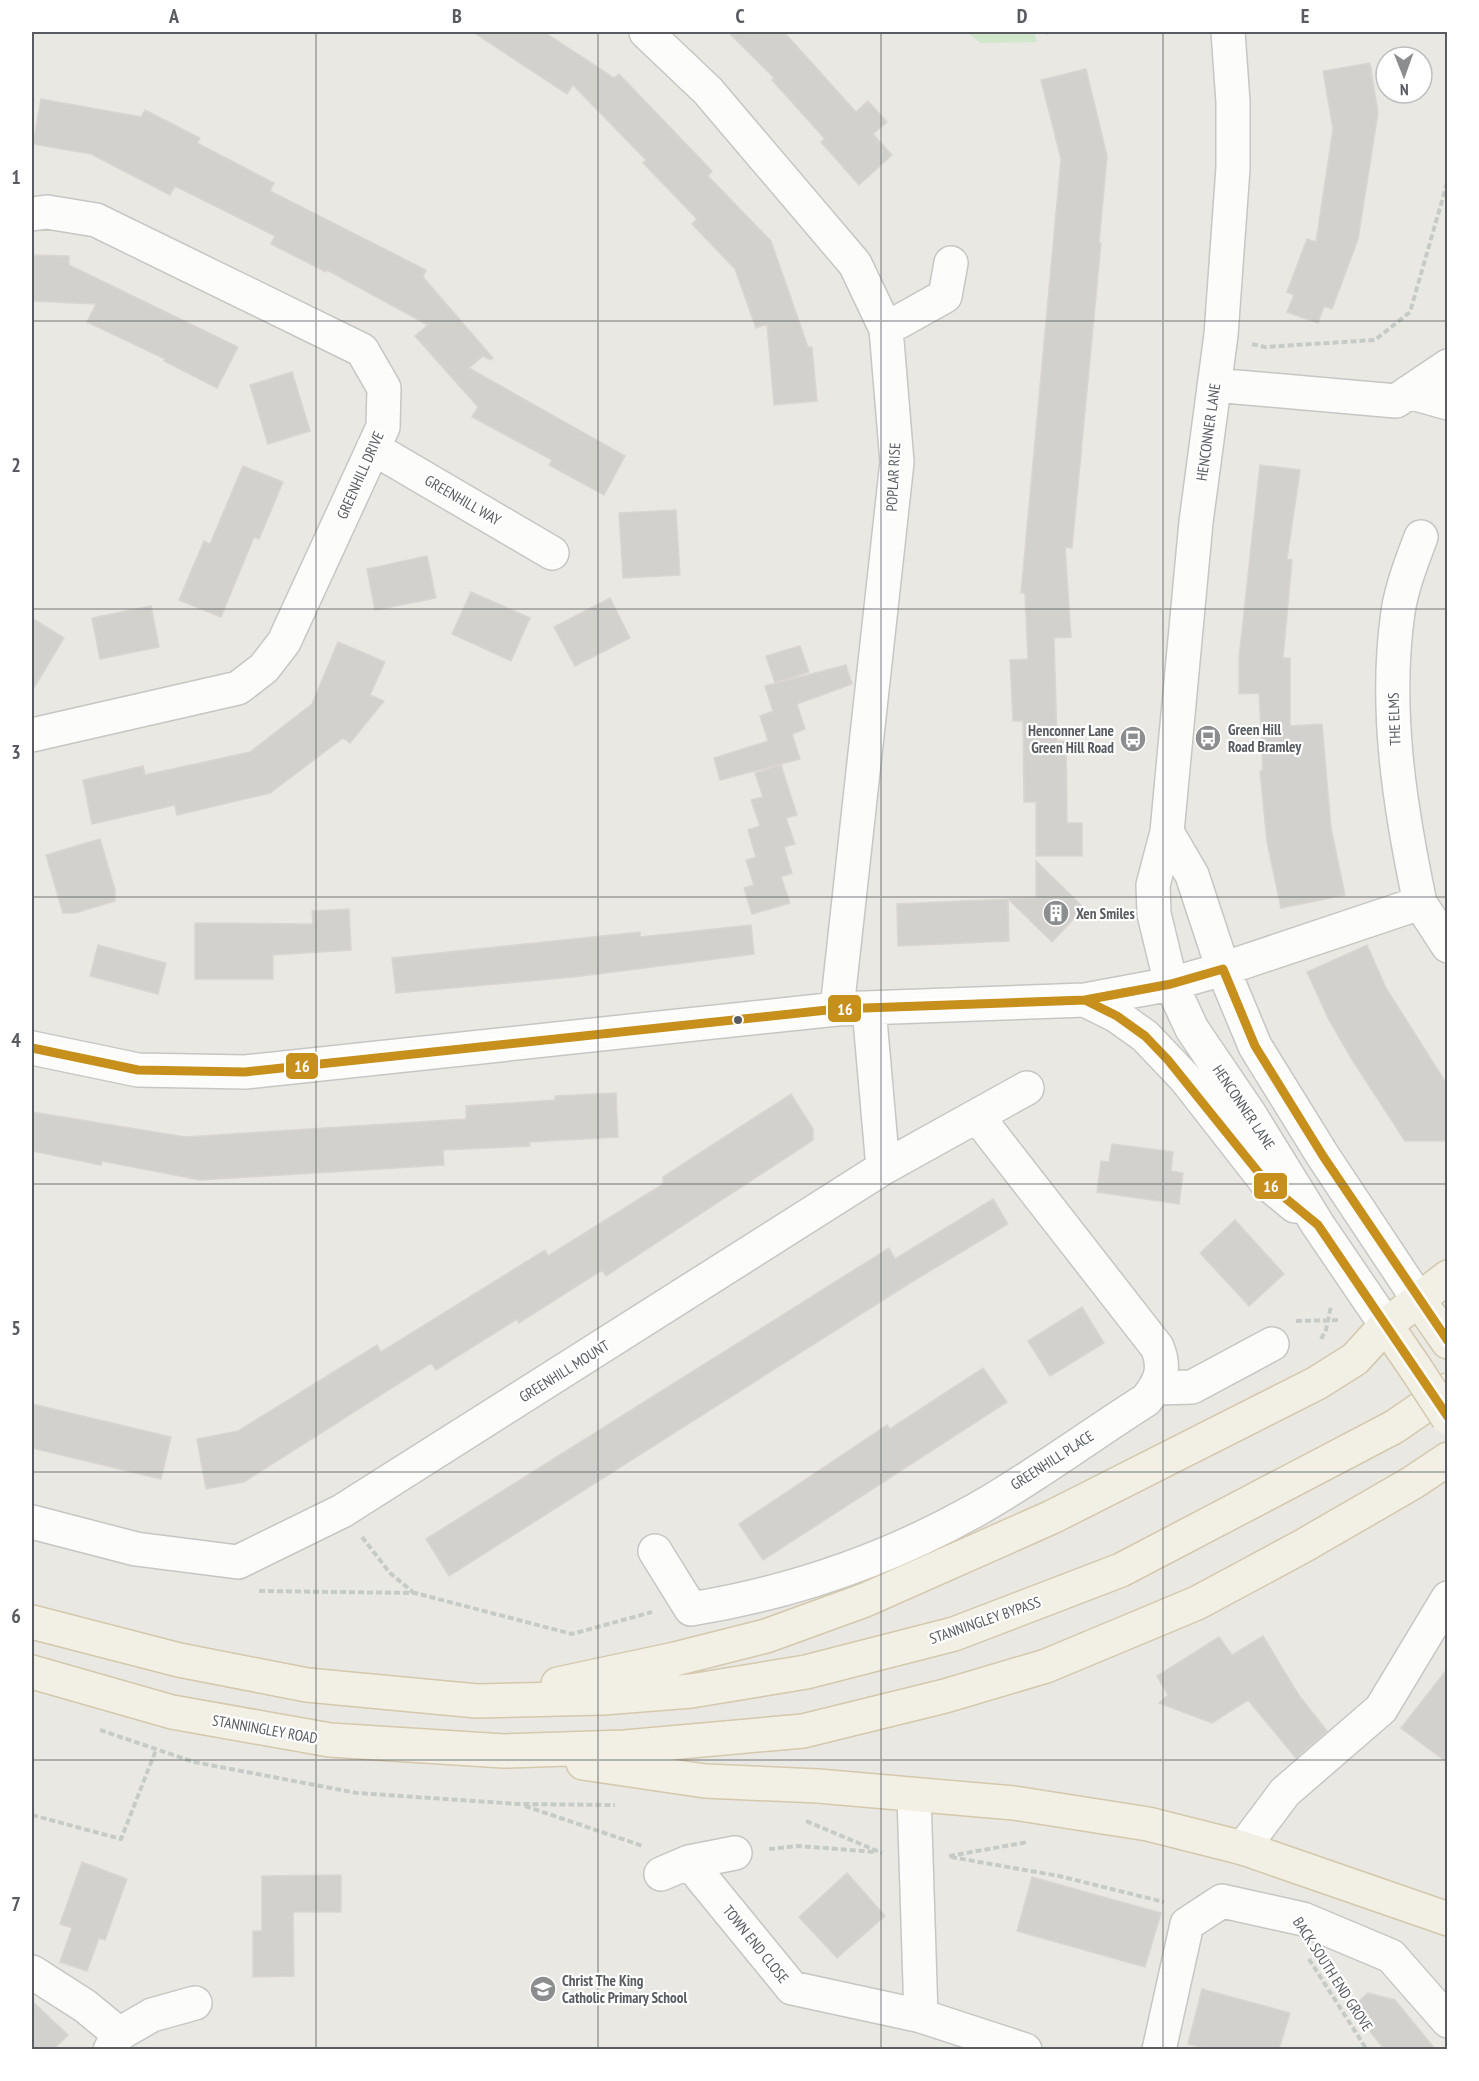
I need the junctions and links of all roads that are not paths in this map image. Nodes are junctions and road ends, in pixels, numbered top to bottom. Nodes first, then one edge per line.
1 (646, 32) edge
2 (1228, 32) edge
3 (32, 214) edge
4 (951, 263) dead end
5 (886, 329) junction
6 (1448, 366) edge
7 (1214, 385) junction
8 (1403, 397) junction
9 (1448, 403) edge
10 (373, 448) junction
11 (1421, 537) dead end
12 (552, 552) dead end
13 (32, 735) edge
14 (1167, 831) junction
15 (1420, 903) junction
16 (1448, 946) edge
17 (1223, 969) junction
18 (1171, 984) junction
19 (1085, 1000) junction
20 (869, 1008) junction
21 (837, 1009) junction
22 (32, 1048) edge
23 (1027, 1088) dead end
24 (977, 1116) junction
25 (883, 1168) junction
26 (1318, 1225) junction
27 (1448, 1277) edge
28 (1418, 1299) junction
29 (1386, 1325) junction
30 (1448, 1342) edge
31 (1272, 1344) dead end
32 (1157, 1388) junction
33 (1448, 1390) edge
34 (1448, 1418) edge
35 (1448, 1459) edge
36 (32, 1522) edge
37 (655, 1551) dead end
38 (1448, 1598) edge
39 (32, 1622) edge
40 (32, 1672) edge
41 (477, 1701) junction
42 (504, 1750) junction
43 (914, 1796) junction
44 (1243, 1848) junction
45 (735, 1853) road end
46 (1448, 1919) edge
47 (32, 1972) edge
48 (195, 2003) dead end
49 (921, 2016) junction
50 (1448, 2021) edge
51 (971, 2041) edge
52 (114, 2042) edge
53 (1025, 2049) edge
54 (1159, 2049) edge

1 - 5 street, POPLAR RISE
2 - 7 street, HENCONNER LANE
3 - 10 street, GREENHILL DRIVE
4 - 5 street
5 - 21 street, POPLAR RISE
6 - 8 street
7 - 8 street
7 - 14 street, HENCONNER LANE
8 - 9 street
10 - 12 street, GREENHILL WAY
10 - 13 street, GREENHILL DRIVE
11 - 15 street, THE ELMS
14 - 17 street
14 - 18 street, HENCONNER LANE
15 - 16 street, THE ELMS
15 - 17 street
17 - 18 street
17 - 28 street
18 - 19 street
18 - 26 street, HENCONNER LANE
19 - 20 street
19 - 26 street
20 - 21 street
20 - 25 street
21 - 22 street
23 - 24 street, GREENHILL MOUNT
24 - 25 street, GREENHILL MOUNT
24 - 32 street
25 - 36 street, GREENHILL MOUNT
26 - 29 street, HENCONNER LANE
27 - 28 main road
28 - 29 main road
28 - 30 main road
29 - 34 main road, HENCONNER LANE, bridge
29 - 41 main road
31 - 32 street
32 - 37 street, GREENHILL PLACE
33 - 41 main road, STANNINGLEY BYPASS
35 - 42 main road
38 - 44 street
39 - 41 main road
40 - 42 main road, STANNINGLEY ROAD
42 - 43 main road
43 - 44 main road
43 - 49 street
44 - 46 main road
45 - 49 street, TOWN END CLOSE
47 - 52 street
48 - 52 street
49 - 51 street, TOWN END CLOSE
50 - 54 street
51 - 53 street, TOWN END CLOSE

